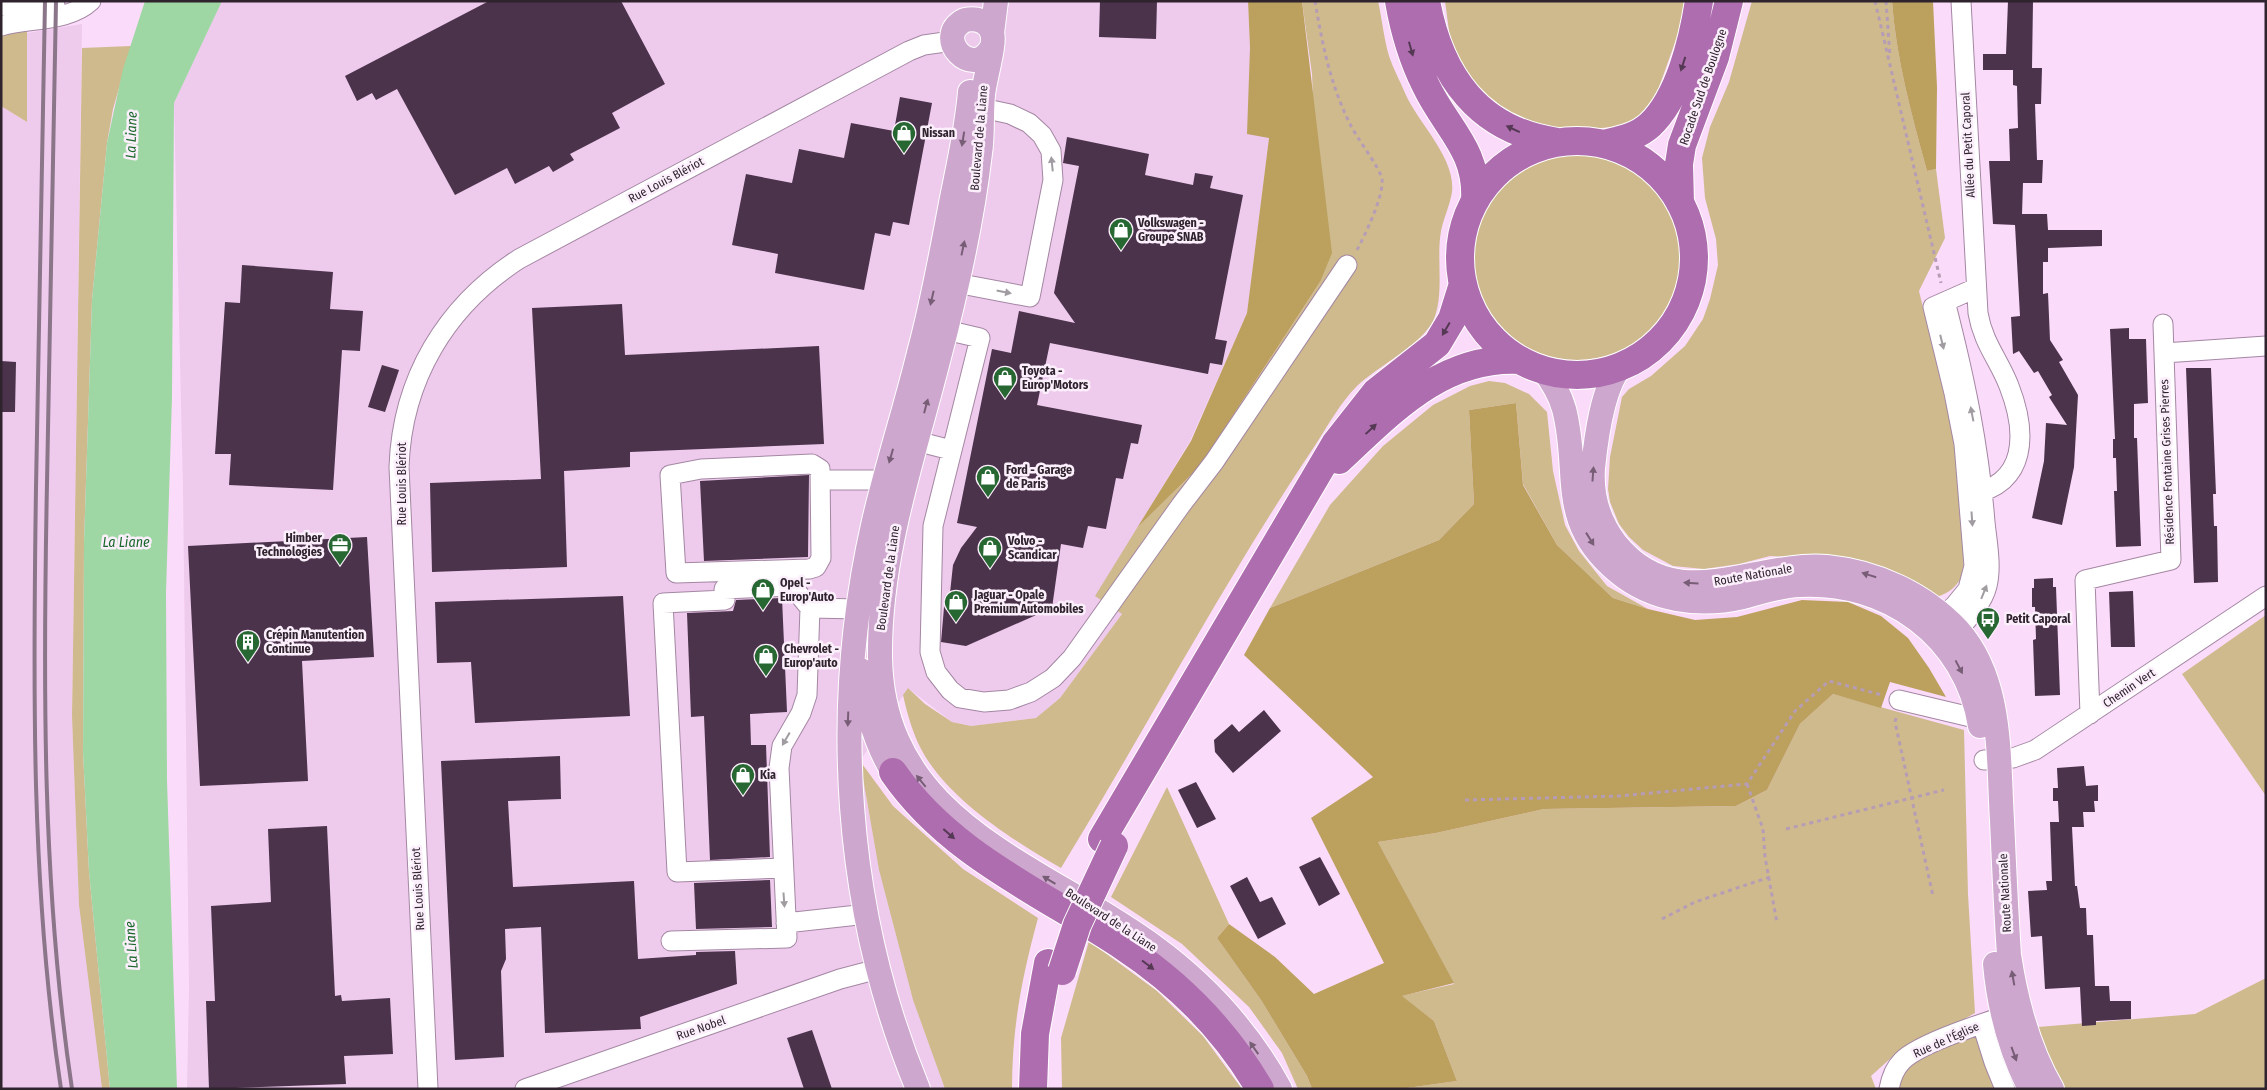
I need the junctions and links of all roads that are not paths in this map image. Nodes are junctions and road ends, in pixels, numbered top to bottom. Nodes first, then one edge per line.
1 (71, 1) edge
2 (91, 1) edge
3 (974, 1) edge
4 (996, 1) edge
5 (1399, 1) edge
6 (1426, 1) edge
7 (1699, 1) edge
8 (1729, 1) edge
9 (1961, 1) edge
10 (32, 4) edge
11 (1, 8) edge
12 (20, 22) junction
13 (1, 26) edge
14 (958, 40) junction
15 (992, 40) junction
16 (982, 108) junction
17 (1560, 143) junction
18 (1604, 144) junction
19 (1476, 200) junction
20 (1680, 203) junction
21 (940, 265) junction
22 (1347, 265) road end
23 (956, 283) junction
24 (1463, 284) junction
25 (1976, 288) junction
26 (2163, 324) dead end
27 (946, 330) junction
28 (2266, 346) edge
29 (2164, 353) junction
30 (1532, 364) junction
31 (1621, 365) junction
32 (908, 434) junction
33 (952, 450) junction
34 (820, 480) junction
35 (885, 480) junction
36 (1976, 493) junction
37 (1302, 503) junction
38 (2266, 596) edge
39 (810, 608) junction
40 (858, 612) junction
41 (1944, 630) junction
42 (1899, 700) road end
43 (2090, 714) junction
44 (1979, 719) junction
45 (1991, 759) junction
46 (892, 772) joint
47 (782, 868) junction
48 (867, 914) junction
49 (786, 923) junction
50 (671, 941) dead end
51 (1055, 967) junction
52 (878, 969) junction
53 (2002, 1017) junction
54 (428, 1089) edge
55 (525, 1089) edge
56 (918, 1089) edge
57 (1033, 1089) edge
58 (1050, 1089) edge
59 (1260, 1089) edge
60 (1280, 1089) edge
61 (1889, 1089) edge
62 (2005, 1089) edge
63 (2030, 1089) edge
64 (2052, 1089) edge

1 - 10 street
2 - 12 street
3 - 14 main road
4 - 15 main road, Boulevard de la Liane
5 -> 19 highway
17 -> 6 highway
7 -> 18 highway
8 - 20 highway, Rocade Sud de Boulogne
9 - 25 street, Allée du Petit Caporal
10 - 11 street
11 - 12 street
12 - 13 street
14 - 15 main road
14 - 15 main road
14 -> 21 main road, Boulevard de la Liane
14 - 54 street, Rue Louis Blériot
15 - 16 main road, Boulevard de la Liane
23 -> 16 main road, Boulevard de la Liane
23 -> 16 street
17 - 18 highway
17 - 19 highway
18 - 20 highway
19 - 24 highway
20 - 31 highway
21 - 23 street
21 -> 32 main road, Boulevard de la Liane
22 - 33 street
23 - 27 main road, Boulevard de la Liane
24 - 30 highway
24 -> 37 highway
25 - 36 street, Allée du Petit Caporal
25 - 36 street
26 - 29 street, Résidence Fontaine Grises Pierres
32 -> 27 main road, Boulevard de la Liane
27 - 33 street
28 - 29 street
29 - 43 street, Résidence Fontaine Grises Pierres
30 - 31 highway
37 -> 30 highway
30 -> 41 main road, Route Nationale
41 -> 31 main road, Route Nationale
32 - 33 street
32 -> 35 main road, Boulevard de la Liane
60 -> 32 main road, Boulevard de la Liane
34 - 34 street
34 - 35 street
35 - 40 main road, Boulevard de la Liane
36 - 41 street
37 - 51 highway
38 - 43 street, Chemin Vert
39 - 40 street
39 -> 47 street
39 - 47 street
40 - 46 main road
40 -> 48 main road, Boulevard de la Liane
41 -> 44 main road, Route Nationale
41 - 45 main road, Route Nationale
42 - 44 street
43 - 45 street, Chemin Vert
44 - 45 main road, Route Nationale
45 - 53 main road, Route Nationale
46 -> 59 highway
47 -> 49 street
48 - 49 street
48 - 52 main road, Boulevard de la Liane
49 - 50 street
51 - 57 highway
51 - 58 highway
52 - 55 street, Rue Nobel
52 - 56 main road, Boulevard de la Liane
53 - 61 street, Rue de l'Église
53 - 62 street
53 -> 63 main road, Route Nationale
53 - 64 main road, Route Nationale

